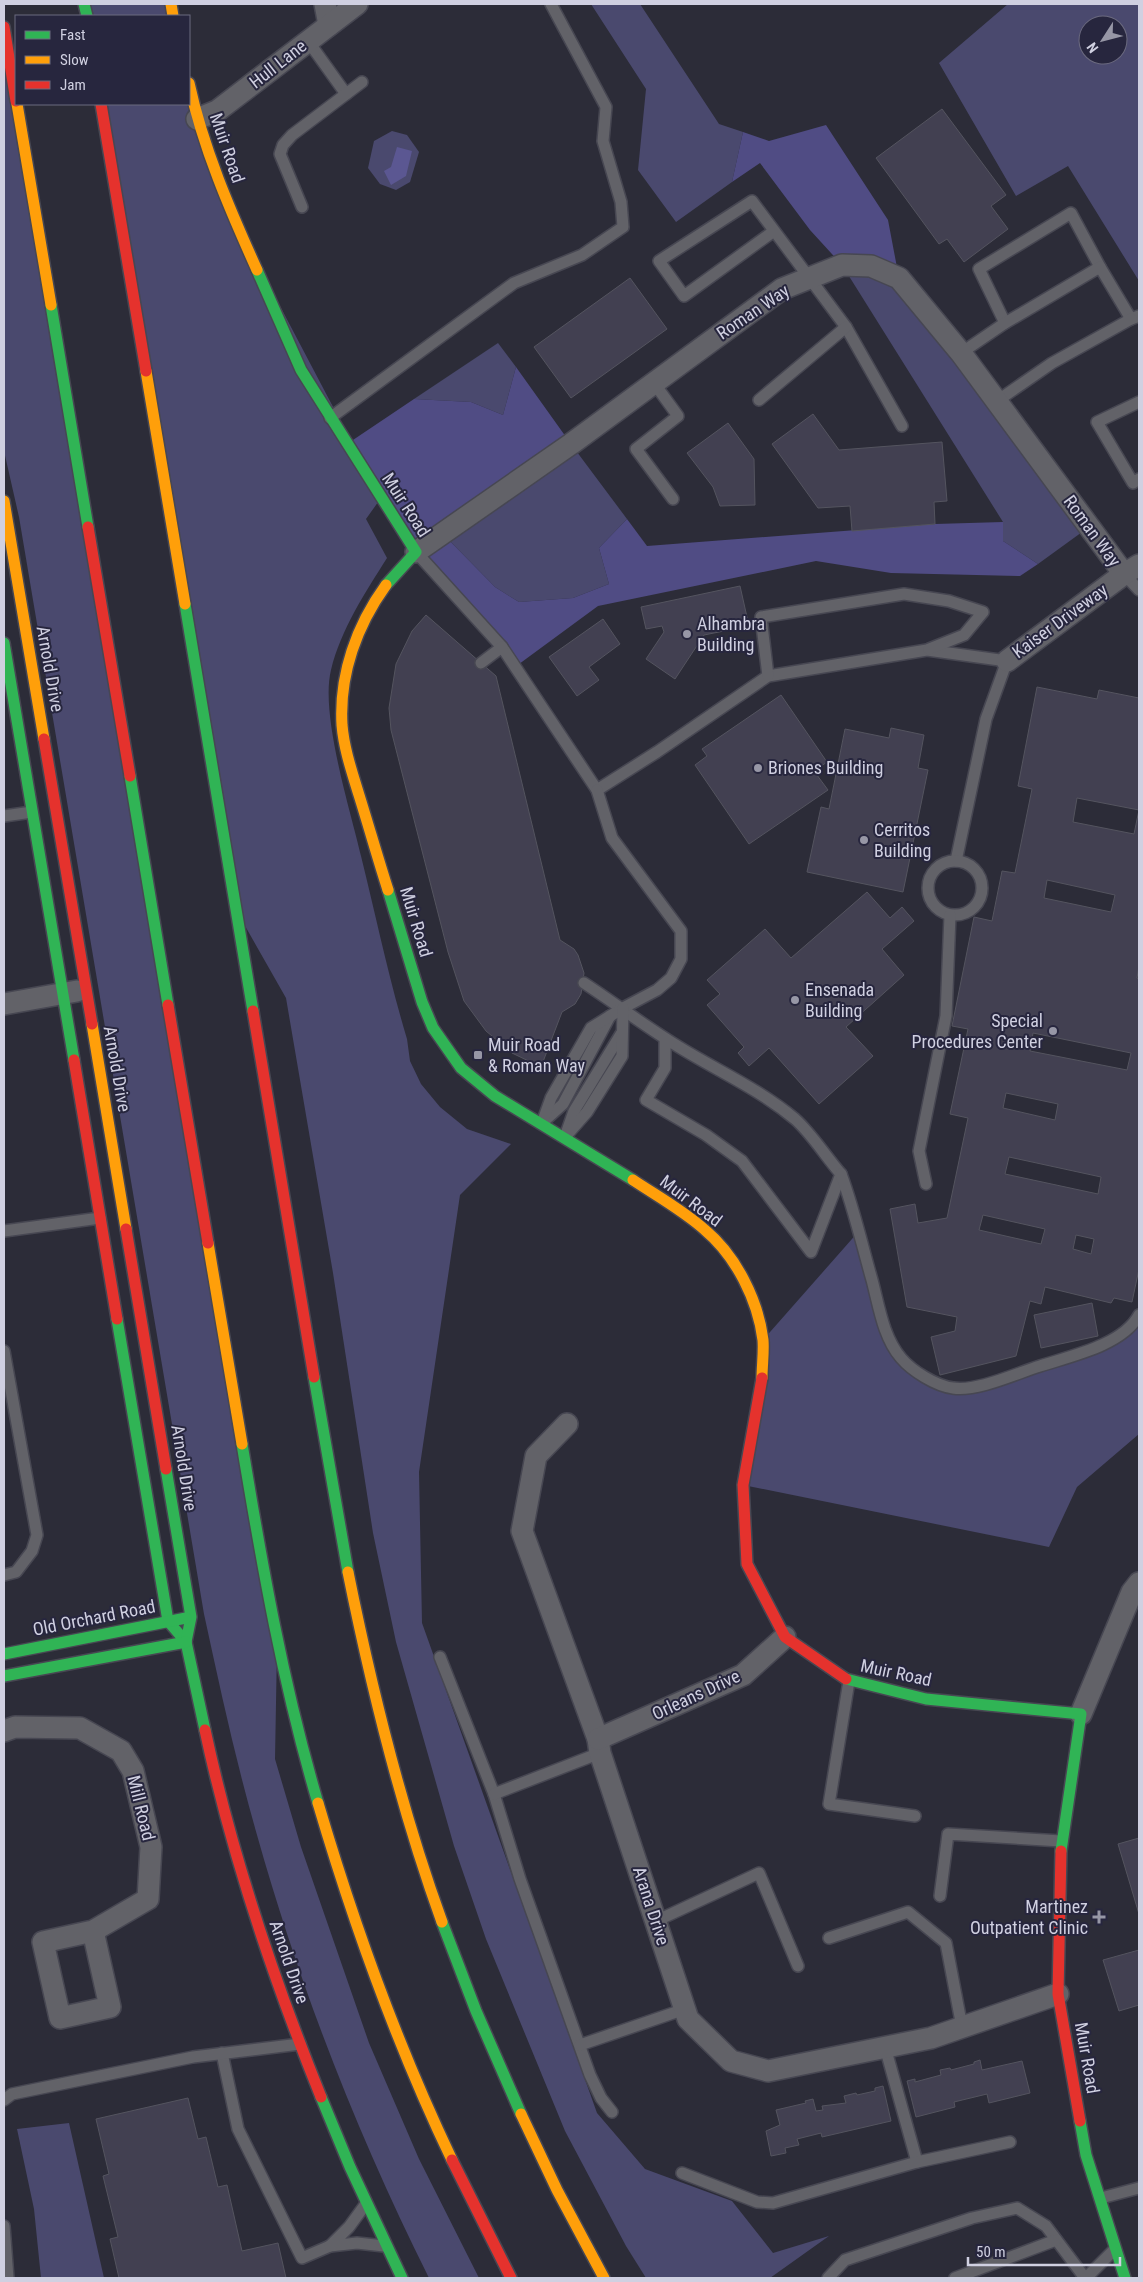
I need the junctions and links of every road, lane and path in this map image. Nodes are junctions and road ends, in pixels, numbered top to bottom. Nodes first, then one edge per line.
1 (325, 4) edge
2 (357, 4) edge
3 (551, 4) edge
4 (329, 25) junction
5 (4, 27) edge
6 (308, 41) junction
7 (362, 82) dead end
8 (190, 88) edge
9 (346, 94) junction
10 (15, 97) edge
11 (16, 105) edge
12 (101, 105) edge
13 (197, 119) junction
14 (302, 207) dead end
15 (774, 231) junction
16 (1100, 267) junction
17 (810, 278) junction
18 (1135, 317) edge
19 (1005, 323) junction
20 (846, 327) junction
21 (961, 353) junction
22 (654, 383) junction
23 (760, 400) dead end
24 (997, 401) junction
25 (1139, 402) edge
26 (330, 418) junction
27 (902, 426) dead end
28 (1139, 480) edge
29 (674, 499) dead end
30 (4, 501) edge
31 (416, 552) junction
32 (1132, 570) edge
33 (1139, 590) edge
34 (4, 642) edge
35 (502, 647) junction
36 (927, 650) junction
37 (1007, 661) junction
38 (481, 663) dead end
39 (768, 676) junction
40 (596, 790) junction
41 (32, 812) junction
42 (4, 816) edge
43 (956, 861) junction
44 (950, 915) junction
45 (584, 983) dead end
46 (86, 990) junction
47 (62, 994) junction
48 (4, 1004) edge
49 (623, 1008) junction
50 (665, 1038) junction
51 (542, 1123) junction
52 (565, 1137) junction
53 (841, 1174) junction
54 (926, 1184) dead end
55 (100, 1218) junction
56 (4, 1231) edge
57 (1139, 1315) edge
58 (4, 1351) edge
59 (567, 1424) dead end
60 (4, 1574) edge
61 (1139, 1583) edge
62 (191, 1617) junction
63 (168, 1621) junction
64 (785, 1637) junction
65 (186, 1642) junction
66 (4, 1654) edge
67 (440, 1657) dead end
68 (4, 1676) edge
69 (849, 1681) junction
70 (1081, 1714) junction
71 (4, 1731) edge
72 (599, 1746) junction
73 (494, 1794) junction
74 (915, 1816) dead end
75 (1061, 1840) junction
76 (940, 1896) dead end
77 (656, 1921) junction
78 (93, 1931) dead end
79 (829, 1938) dead end
80 (798, 1966) dead end
81 (1058, 1994) junction
82 (685, 2009) junction
83 (962, 2027) junction
84 (300, 2044) junction
85 (580, 2045) junction
86 (884, 2047) junction
87 (222, 2053) junction
88 (4, 2100) edge
89 (612, 2112) dead end
90 (1010, 2142) dead end
91 (917, 2162) junction
92 (682, 2173) dead end
93 (1139, 2188) edge
94 (1101, 2198) junction
95 (366, 2203) junction
96 (4, 2226) edge
97 (1056, 2240) junction
98 (330, 2246) junction
99 (386, 2246) junction
100 (1116, 2249) junction
101 (8, 2278) edge
102 (402, 2278) edge
103 (511, 2278) edge
104 (604, 2278) edge
105 (828, 2278) edge
106 (955, 2278) edge
107 (1086, 2278) edge
108 (1125, 2278) edge

1 - 4 street
2 - 4 street, Hull Lane
3 - 26 lane
4 - 6 street, Hull Lane
5 - 10 main road
6 - 9 lane
6 - 13 street, Hull Lane
7 - 9 lane
8 - 13 main road, Muir Road
9 - 14 lane
11 - 103 main road
12 - 104 main road
13 - 26 main road, Muir Road
15 - 15 lane
15 - 17 lane
16 - 18 lane
16 - 19 lane
16 - 19 lane
17 - 20 lane
17 - 21 street, Roman Way
17 - 22 street, Roman Way
18 - 24 lane
19 - 21 lane
20 - 23 lane
20 - 27 lane
21 - 24 street, Roman Way
22 - 29 lane
22 - 31 street, Roman Way
24 - 32 street, Roman Way
25 - 28 lane
26 - 31 main road, Muir Road
30 - 46 main road, Arnold Drive
31 - 35 lane
31 - 51 main road, Muir Road
32 - 33 lane
32 - 37 street, Kaiser Driveway
34 - 41 main road
35 - 38 lane
35 - 40 lane
36 - 37 lane
36 - 39 lane
36 - 39 lane
37 - 43 lane
39 - 40 lane
40 - 49 lane
41 - 42 lane
41 - 47 main road
43 - 44 lane
43 - 44 lane
44 - 54 lane
45 - 49 lane
46 - 47 street
46 - 62 main road, Arnold Drive
47 - 48 street
47 - 55 main road
49 - 50 lane
49 - 51 lane
49 - 52 lane
50 - 53 lane
50 - 53 lane
51 - 52 main road, Muir Road
52 - 64 main road, Muir Road
53 - 57 lane
55 - 56 lane
55 - 63 main road
58 - 60 lane
59 - 72 street, Arana Drive
61 - 70 street
62 - 63 main road, Old Orchard Road
62 - 65 main road, Arnold Drive
63 - 65 main road, Arnold Drive
63 - 66 main road, Old Orchard Road
64 - 69 main road, Muir Road
64 - 72 street, Orleans Drive
65 - 68 main road
65 - 84 main road, Arnold Drive
67 - 73 lane
69 - 70 main road, Muir Road
69 - 74 lane
70 - 75 main road, Muir Road
71 - 78 street, Mill Road
72 - 73 lane
72 - 77 street, Arana Drive
73 - 85 lane
75 - 76 lane
75 - 81 main road, Muir Road
77 - 80 lane
77 - 82 street, Arana Drive
79 - 83 lane
81 - 83 street, Arana Drive
81 - 94 main road, Muir Road
82 - 85 lane
82 - 86 street, Arana Drive
83 - 86 street, Arana Drive
84 - 87 lane
84 - 95 main road, Arnold Drive
85 - 89 lane
86 - 91 lane
87 - 88 lane
87 - 98 lane
90 - 91 lane
91 - 92 lane
93 - 94 lane
94 - 100 main road, Muir Road
95 - 98 lane
95 - 99 main road, Arnold Drive
96 - 101 lane
97 - 105 lane
97 - 106 lane
97 - 107 lane
98 - 99 lane
99 - 102 main road, Arnold Drive
100 - 107 lane
100 - 108 main road, Muir Road

